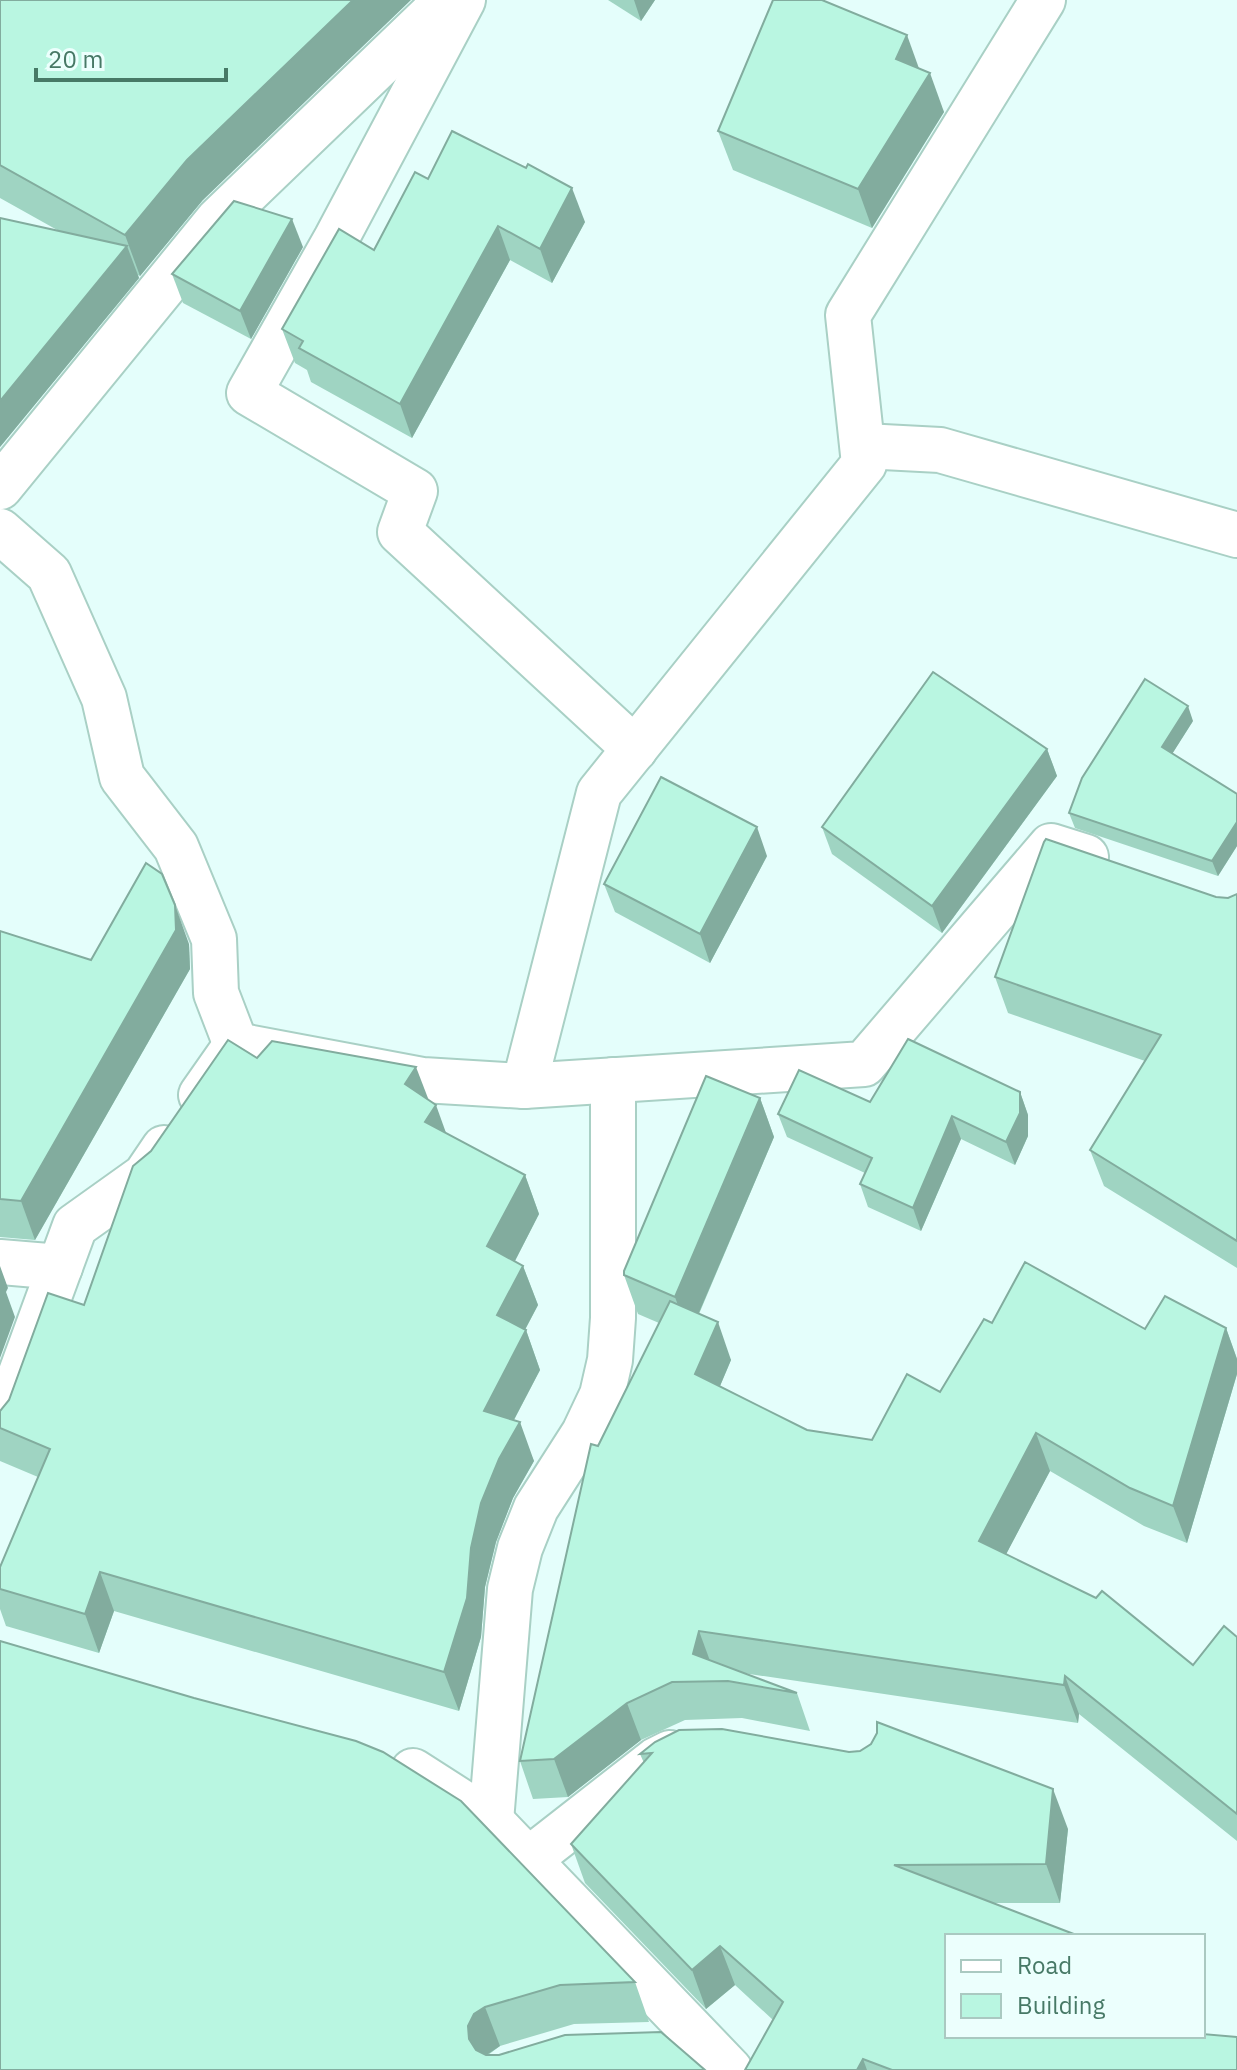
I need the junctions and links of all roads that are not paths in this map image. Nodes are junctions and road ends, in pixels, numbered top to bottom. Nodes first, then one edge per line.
1 (447, 0) edge
2 (463, 0) edge
3 (1043, 0) edge
4 (864, 446) junction
5 (0, 487) edge
6 (0, 531) edge
7 (1237, 535) edge
8 (635, 749) junction
9 (1123, 870) edge
10 (236, 1045) junction
11 (613, 1080) junction
12 (524, 1086) junction
13 (0, 1262) edge
14 (60, 1267) junction
15 (0, 1430) edge
16 (701, 1744) edge
17 (381, 1757) edge
18 (491, 1821) junction
19 (528, 1860) junction
20 (647, 2047) edge
21 (717, 2057) edge

1 - 5 street
2 - 8 street
3 - 4 street
4 - 7 street
4 - 8 street
6 - 10 street
8 - 12 street
9 - 11 street
10 - 12 street
10 - 14 street
11 - 12 street
11 - 18 street
13 - 14 street
14 - 15 street
16 - 19 street
17 - 18 street
18 - 19 street
19 - 21 street
20 - 21 street

